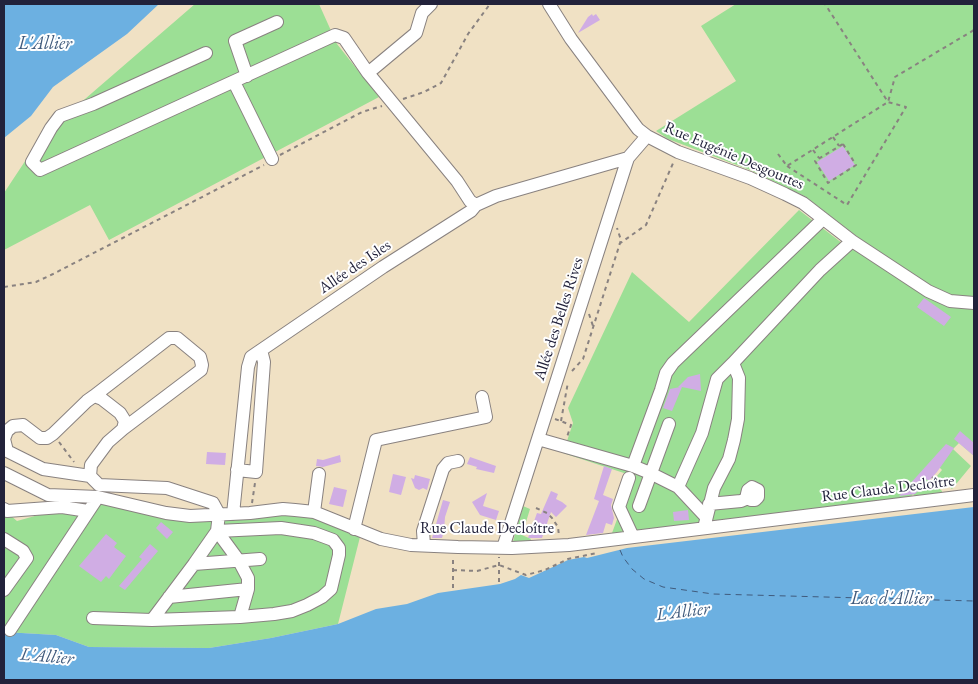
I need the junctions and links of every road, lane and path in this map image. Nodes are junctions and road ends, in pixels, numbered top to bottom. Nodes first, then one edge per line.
1 (431, 4) edge
2 (548, 4) edge
3 (825, 4) edge
4 (276, 22) dead end
5 (974, 30) edge
6 (206, 53) dead end
7 (368, 72) junction
8 (247, 76) junction
9 (234, 82) junction
10 (888, 102) junction
11 (647, 136) junction
12 (833, 137) junction
13 (839, 146) junction
14 (813, 150) junction
15 (678, 152) junction
16 (778, 154) dead end
17 (628, 158) junction
18 (272, 159) dead end
19 (819, 159) junction
20 (787, 166) junction
21 (476, 205) junction
22 (610, 213) junction
23 (823, 219) junction
24 (852, 242) junction
25 (619, 244) junction
26 (974, 303) edge
27 (261, 350) junction
28 (733, 363) junction
29 (570, 373) dead end
30 (568, 382) dead end
31 (94, 396) junction
32 (482, 397) dead end
33 (561, 421) dead end
34 (669, 424) dead end
35 (123, 429) junction
36 (53, 434) junction
37 (538, 439) junction
38 (458, 461) dead end
39 (75, 464) dead end
40 (237, 470) junction
41 (256, 472) junction
42 (631, 472) junction
43 (650, 473) junction
44 (320, 474) dead end
45 (7, 475) edge
46 (90, 476) junction
47 (974, 485) edge
48 (678, 487) junction
49 (970, 496) edge
50 (98, 497) junction
51 (748, 498) dead end
52 (709, 504) junction
53 (639, 506) dead end
54 (536, 508) dead end
55 (4, 509) edge
56 (88, 511) junction
57 (250, 512) junction
58 (314, 512) junction
59 (219, 514) junction
60 (233, 514) junction
61 (705, 522) junction
62 (354, 529) junction
63 (217, 531) junction
64 (633, 537) junction
65 (4, 539) edge
66 (424, 546) junction
67 (559, 546) junction
68 (501, 552) junction
69 (601, 552) dead end
70 (454, 555) dead end
71 (260, 559) dead end
72 (239, 561) junction
73 (194, 564) junction
74 (499, 565) junction
75 (453, 570) junction
76 (498, 582) dead end
77 (453, 588) dead end
78 (4, 590) edge
79 (248, 590) junction
80 (169, 597) junction
81 (240, 617) junction
82 (93, 618) dead end
83 (152, 620) junction
84 (10, 630) dead end

1 - 7 street
2 - 11 street, Rue Eugénie Desgouttes
3 - 10 path
4 - 8 street
5 - 10 path
6 - 9 street
7 - 8 street
7 - 21 street
8 - 9 street
9 - 18 street
10 - 12 path
10 - 20 path
11 - 15 street, Rue Eugénie Desgouttes
11 - 17 street, Allée des Belles Rives
12 - 13 path
12 - 14 path
13 - 19 path
13 - 19 path
14 - 19 path
14 - 20 path
15 - 23 street, Rue Eugénie Desgouttes
15 - 25 path
16 - 20 path
17 - 21 street, Allée des Isles
17 - 22 street, Allée des Belles Rives
21 - 27 street, Allée des Isles
22 - 25 path
22 - 37 street, Allée des Belles Rives
23 - 24 street, Rue Eugénie Desgouttes
23 - 42 street
24 - 26 street, Rue Eugénie Desgouttes
24 - 28 street
25 - 29 path
27 - 40 street, Allée des Isles
27 - 41 street
28 - 48 street
28 - 52 street
30 - 33 path
31 - 35 street
31 - 35 street
31 - 36 street
32 - 62 street
34 - 43 street
35 - 46 street
36 - 39 path
36 - 46 street
37 - 42 street
37 - 68 street, Allée des Belles Rives
38 - 66 street
40 - 41 street
40 - 60 street, Allée des Isles
41 - 57 path
42 - 43 street
42 - 64 street
43 - 48 street
43 - 53 street
44 - 58 street
45 - 50 street, Rue Claude Decloître
46 - 59 street
47 - 49 street
48 - 61 street
49 - 61 street, Rue Claude Decloître
50 - 56 street
50 - 59 street, Rue Claude Decloître
51 - 52 street
52 - 61 street
54 - 67 path
55 - 56 street
56 - 84 street
57 - 58 street, Rue Claude Decloître
57 - 60 street, Rue Claude Decloître
58 - 62 street, Rue Claude Decloître
59 - 60 street, Rue Claude Decloître
59 - 63 street
61 - 64 street, Rue Claude Decloître
62 - 66 street, Rue Claude Decloître
63 - 72 street
63 - 73 street
63 - 81 street
64 - 67 street, Rue Claude Decloître
65 - 78 street
66 - 68 street, Rue Claude Decloître
67 - 68 street, Rue Claude Decloître
68 - 74 path
69 - 74 path
70 - 75 path
71 - 72 street
72 - 73 street
72 - 79 street
73 - 80 street
74 - 75 path
74 - 76 path
75 - 77 path
79 - 80 street
79 - 81 street
80 - 83 street
81 - 83 street
82 - 83 street

